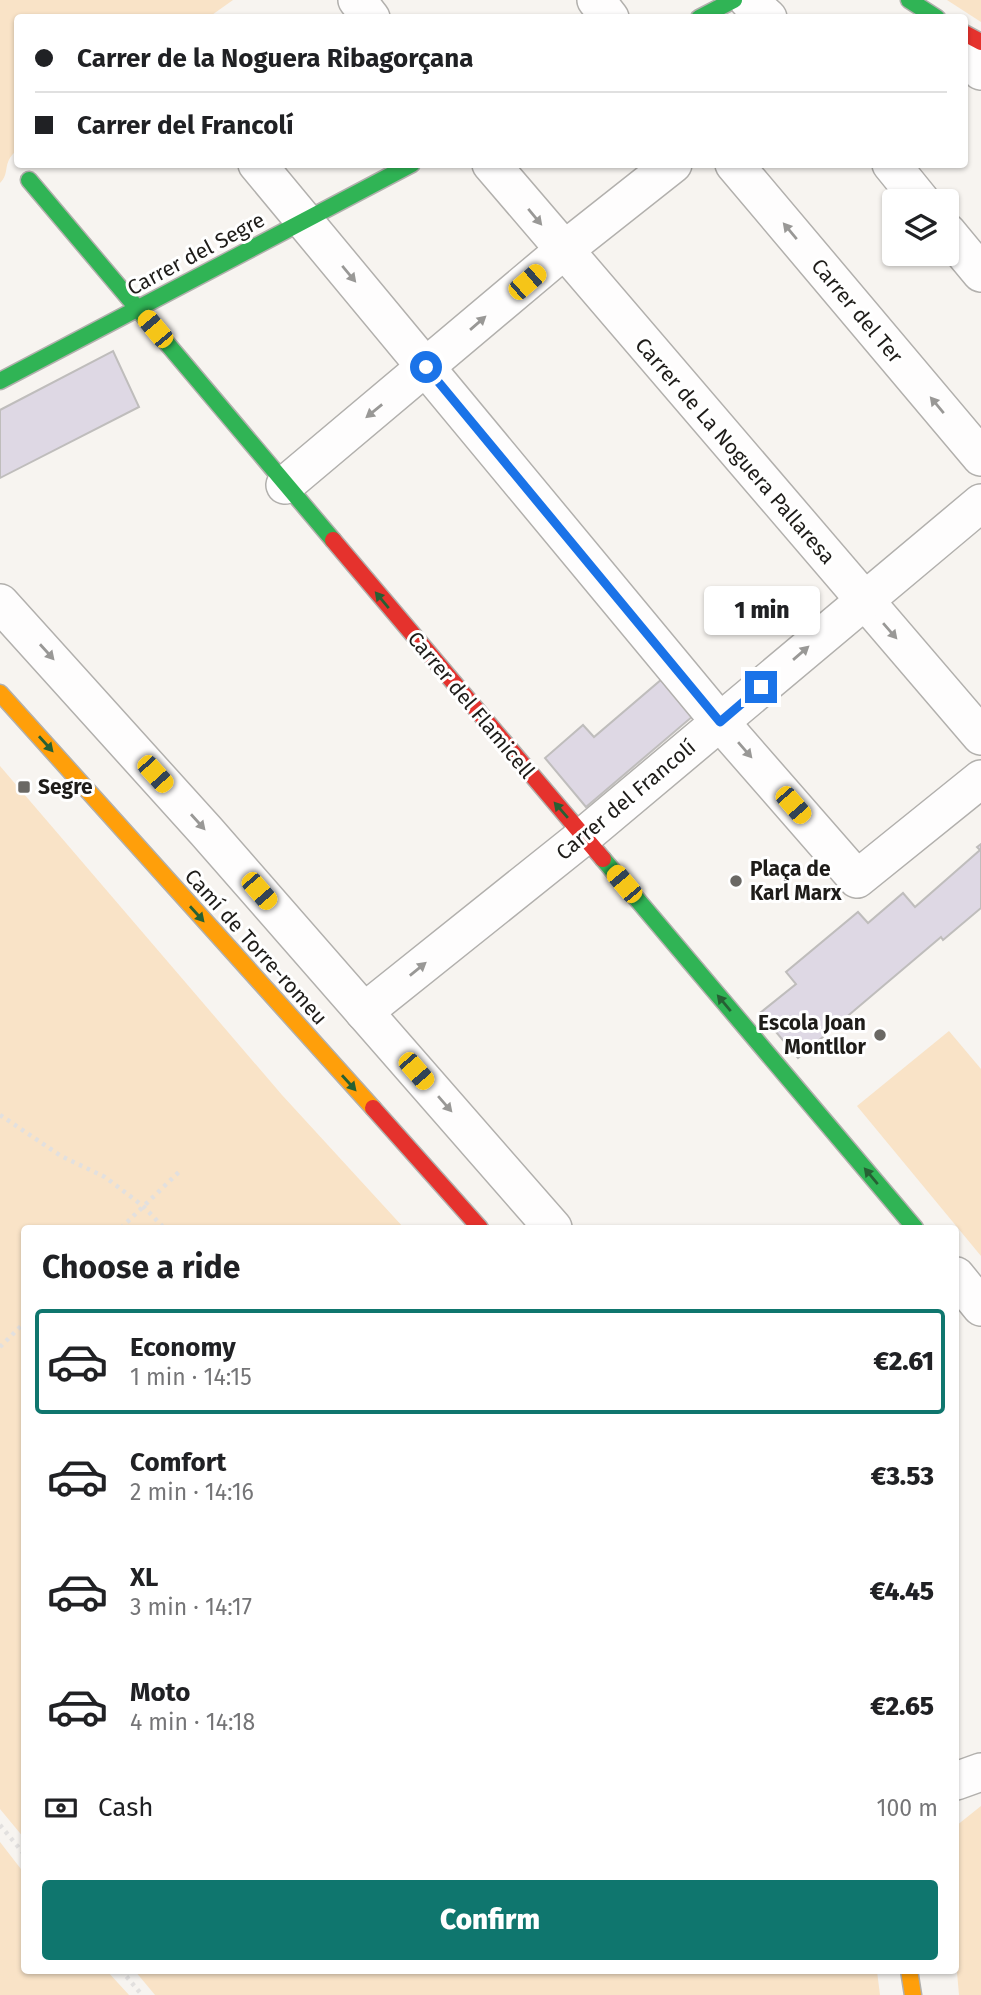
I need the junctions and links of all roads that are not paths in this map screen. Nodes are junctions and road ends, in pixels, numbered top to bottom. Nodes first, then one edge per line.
1 (357, 0) edge
2 (596, 0) edge
3 (734, 0) edge
4 (748, 0) edge
5 (909, 0) edge
6 (368, 14) edge
7 (608, 14) edge
8 (707, 14) edge
9 (764, 14) edge
10 (931, 14) edge
11 (968, 56) edge
12 (981, 71) edge
13 (260, 168) edge
14 (404, 168) edge
15 (494, 168) edge
16 (668, 168) edge
17 (737, 168) edge
18 (894, 168) edge
19 (29, 180) dead end
20 (911, 189) edge
21 (305, 221) junction
22 (959, 246) edge
23 (563, 251) junction
24 (981, 273) edge
25 (138, 309) junction
26 (426, 367) junction
27 (0, 382) edge
28 (981, 457) edge
29 (285, 485) junction
30 (981, 503) edge
31 (863, 600) junction
32 (2, 610) edge
33 (0, 694) edge
34 (720, 722) junction
35 (981, 736) edge
36 (981, 779) edge
37 (584, 836) junction
38 (364, 1012) junction
39 (477, 1225) edge
40 (550, 1225) edge
41 (912, 1225) edge
42 (959, 1280) edge
43 (981, 1307) edge
44 (981, 1772) edge
45 (959, 1780) edge
46 (910, 1974) edge
47 (913, 1995) edge

1 - 6 street
2 - 7 street
3 - 8 street
4 - 9 street
5 - 10 street
11 - 12 street
13 - 21 street
14 - 21 street, Carrer del Segre
15 -> 23 street, Carrer de La Noguera Pallaresa
16 - 23 street
28 -> 17 street, Carrer del Ter
18 - 20 street
19 - 25 street, Carrer del Flamicell
21 - 25 street, Carrer del Segre
21 -> 26 street
22 - 24 street
26 -> 23 street
23 - 31 street, Carrer de La Noguera Pallaresa
25 - 27 street, Carrer del Segre
25 - 29 street, Carrer del Flamicell
26 -> 29 street
26 - 34 street
37 -> 29 street, Carrer del Flamicell
30 - 31 street, Carrer del Francolí
34 -> 31 street, Carrer del Francolí
31 -> 35 street, Carrer de La Noguera Pallaresa
32 -> 38 street
33 -> 39 street, Camí de Torre-romeu
34 -> 36 street
34 - 37 street, Carrer del Francolí
38 -> 37 street, Carrer del Francolí
41 -> 37 street, Carrer del Flamicell
38 -> 40 street
42 - 43 street
44 - 45 street
46 - 47 street

